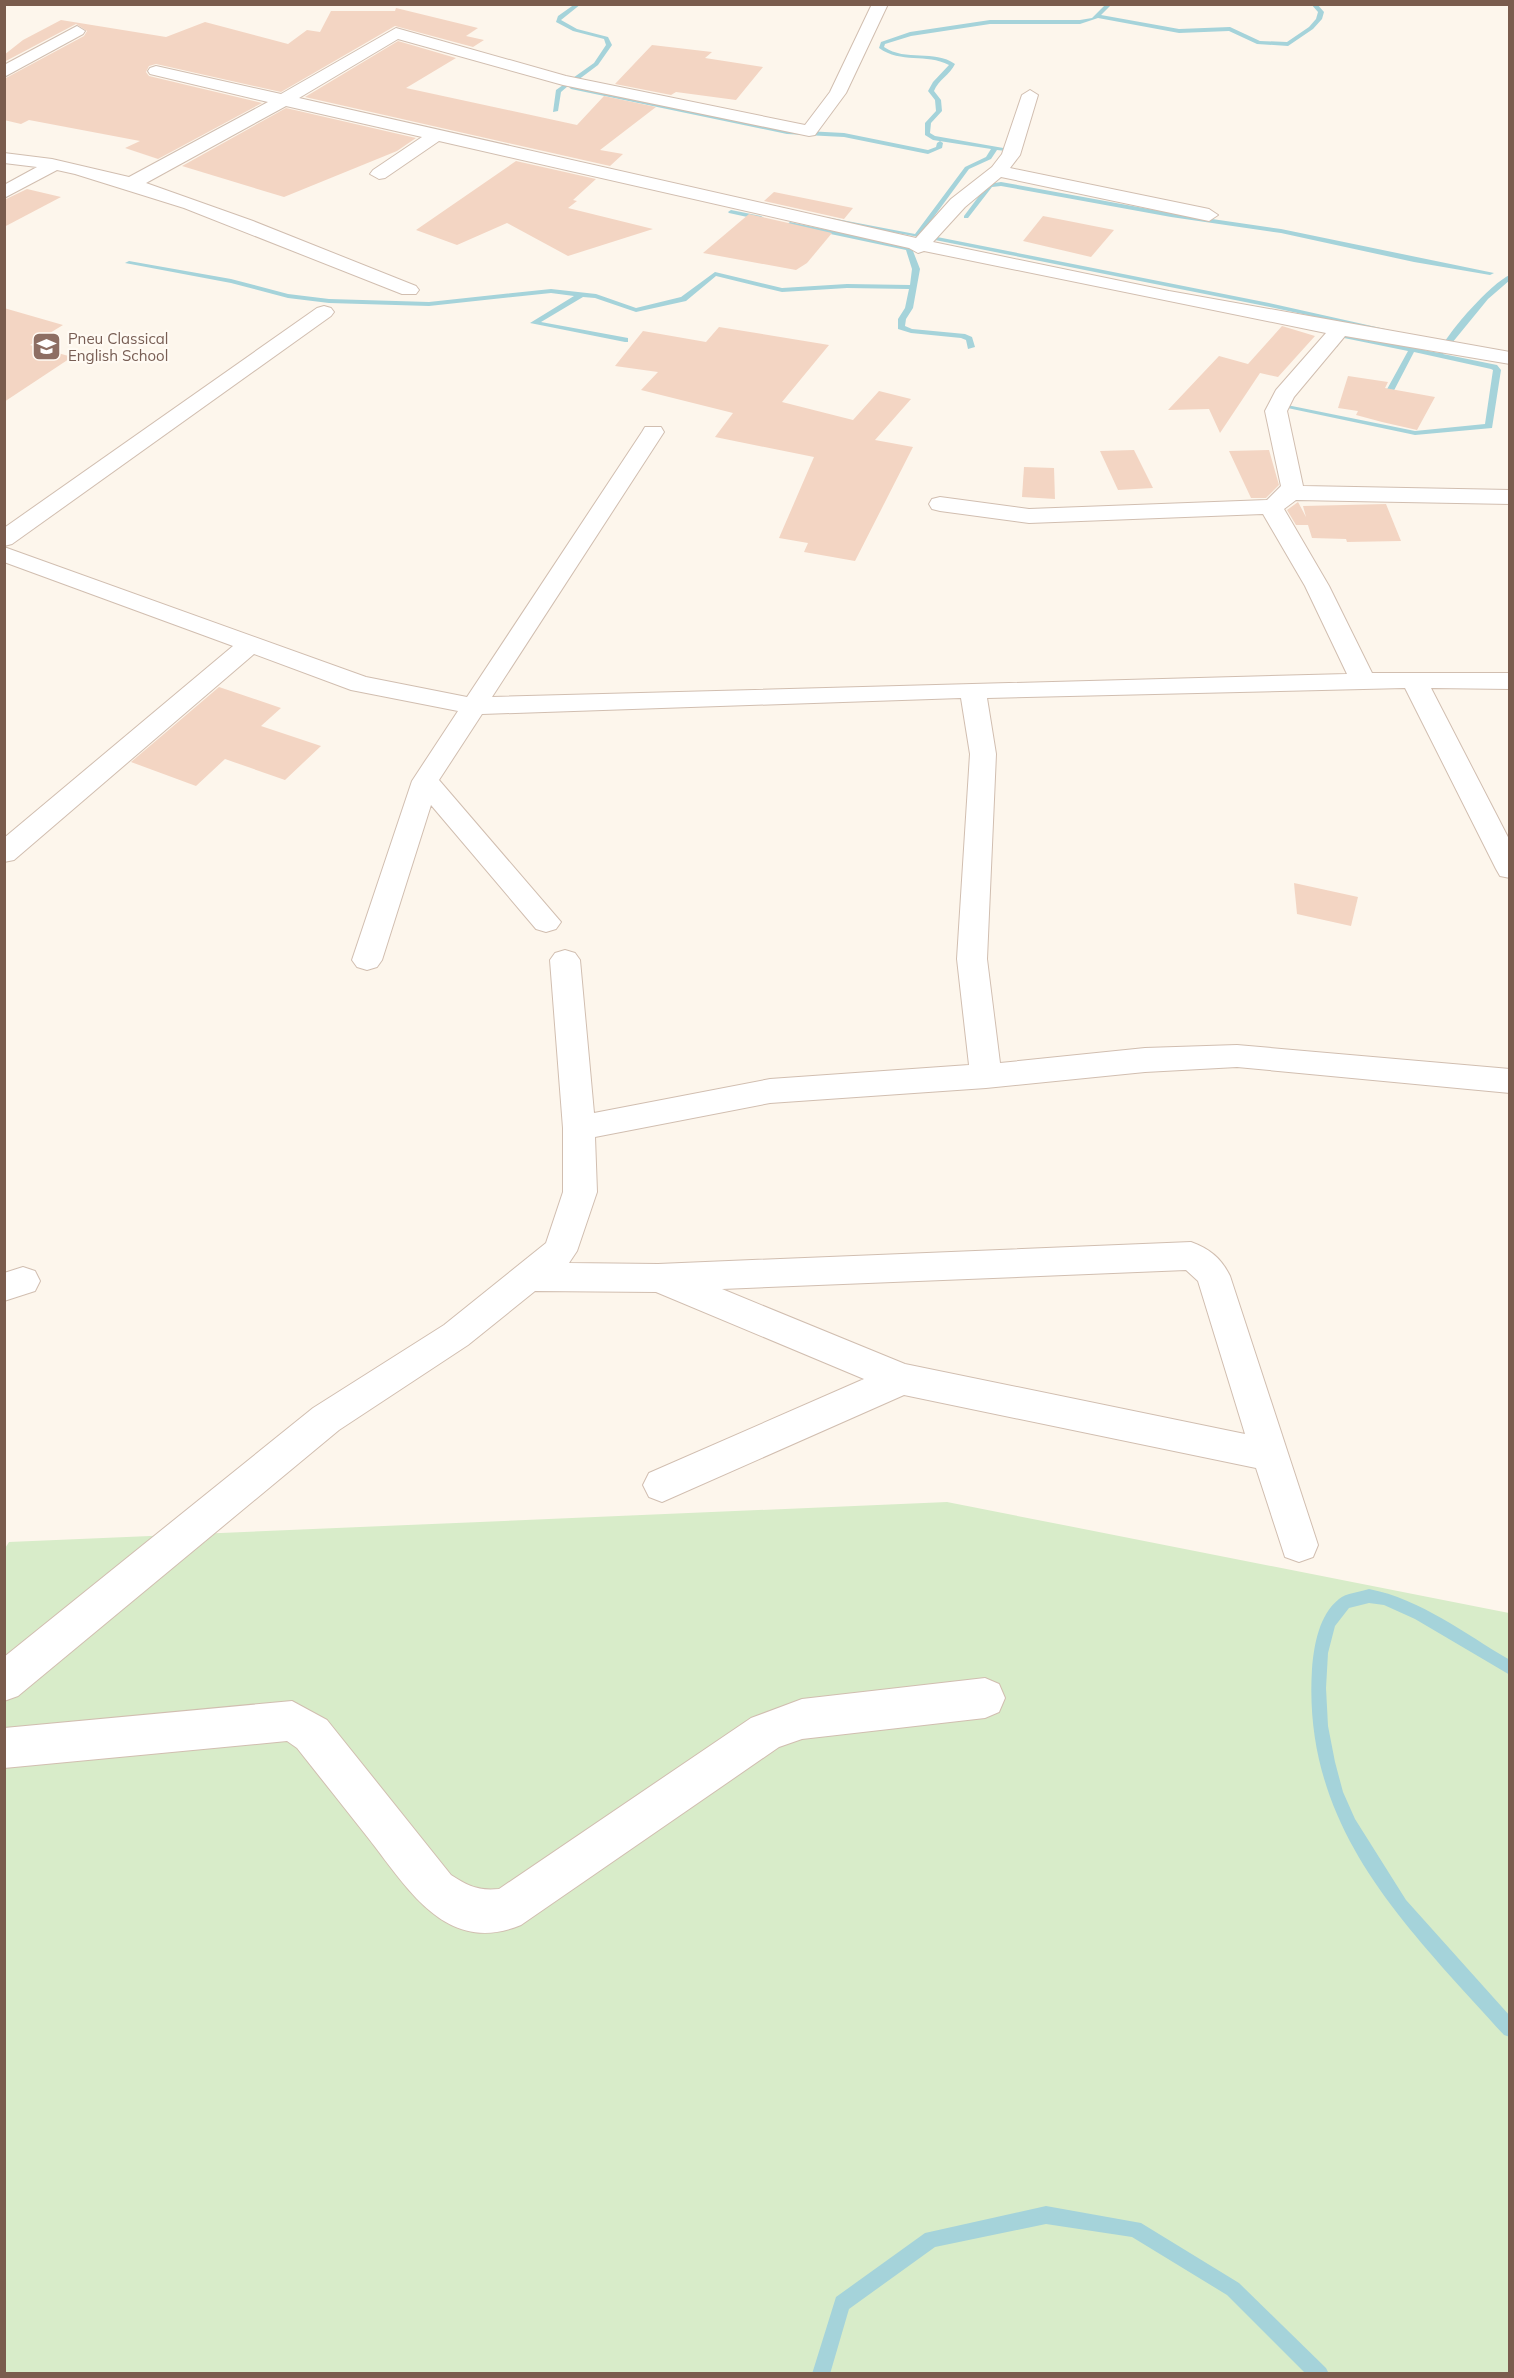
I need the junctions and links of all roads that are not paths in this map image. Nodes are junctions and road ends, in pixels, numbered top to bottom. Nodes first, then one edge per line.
1 (880, 4) edge
2 (77, 31) dead end
3 (4, 72) edge
4 (156, 72) dead end
5 (1030, 95) dead end
6 (284, 100) junction
7 (436, 135) junction
8 (4, 158) edge
9 (54, 165) junction
10 (998, 171) junction
11 (379, 174) dead end
12 (132, 183) junction
13 (4, 193) edge
14 (1209, 215) dead end
15 (918, 246) junction
16 (409, 290) dead end
17 (324, 312) dead end
18 (1338, 331) junction
19 (1509, 358) edge
20 (653, 432) dead end
21 (1509, 497) edge
22 (1282, 500) junction
23 (940, 504) dead end
24 (4, 539) edge
25 (4, 554) edge
26 (250, 644) junction
27 (1414, 680) junction
28 (1363, 681) junction
29 (1509, 681) edge
30 (973, 690) junction
31 (475, 706) junction
32 (425, 782) junction
33 (4, 853) edge
34 (1509, 869) edge
35 (546, 922) dead end
36 (367, 960) dead end
37 (565, 960) dead end
38 (986, 1076) junction
39 (1509, 1081) edge
40 (579, 1128) junction
41 (531, 1277) junction
42 (658, 1278) junction
43 (902, 1379) junction
44 (1269, 1455) junction
45 (662, 1485) dead end
46 (1299, 1545) dead end
47 (4, 1682) edge
48 (985, 1698) dead end
49 (4, 1748) edge

1 - 6 street
2 - 3 street
4 - 6 street
5 - 10 street
6 - 7 street
6 - 12 street
7 - 11 street
7 - 15 street
8 - 9 street
9 - 12 street
9 - 13 street
10 - 14 street
10 - 15 street
12 - 16 street
15 - 18 street
17 - 24 street
18 - 19 street
18 - 22 street
20 - 31 street
21 - 22 street
22 - 23 street
22 - 28 street
25 - 26 street
26 - 31 street
26 - 33 street
27 - 28 street
27 - 29 street
27 - 34 street
28 - 30 street
30 - 31 street
30 - 38 street
31 - 32 street
32 - 35 street
32 - 36 street
37 - 40 street
38 - 39 street
38 - 40 street
40 - 41 street
41 - 42 street
41 - 47 street
42 - 43 street
42 - 44 street
43 - 44 street
43 - 45 street
44 - 46 street
48 - 49 street

